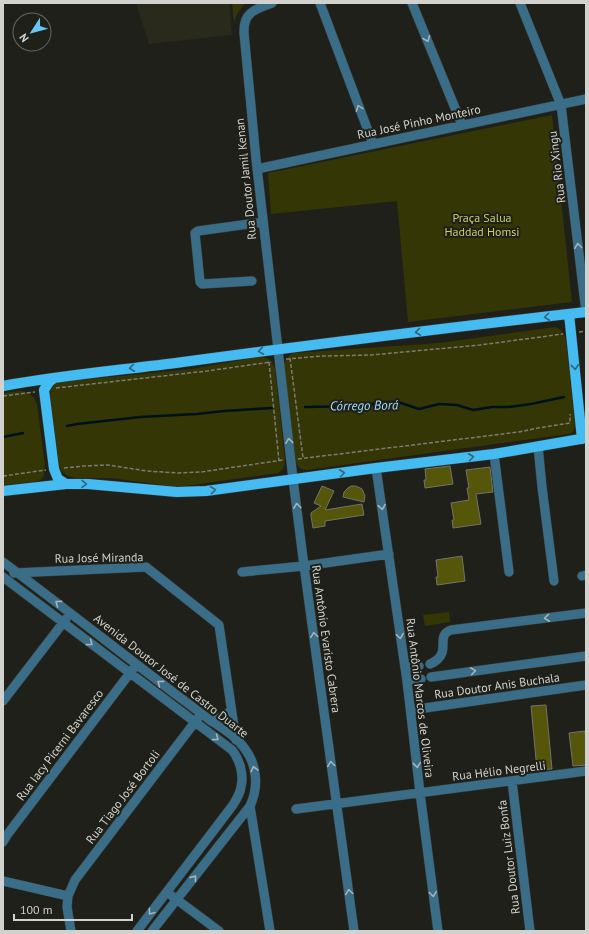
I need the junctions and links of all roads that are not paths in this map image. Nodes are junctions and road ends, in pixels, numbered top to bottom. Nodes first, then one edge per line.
1 (272, 3) edge
2 (320, 3) edge
3 (412, 3) edge
4 (520, 3) edge
5 (586, 99) edge
6 (561, 105) junction
7 (462, 125) junction
8 (373, 144) junction
9 (257, 169) junction
10 (263, 222) junction
11 (252, 281) dead end
12 (586, 313) edge
13 (569, 314) junction
14 (277, 349) junction
15 (54, 378) junction
16 (30, 381) junction
17 (3, 386) edge
18 (44, 390) junction
19 (584, 439) edge
20 (538, 446) junction
21 (494, 454) junction
22 (59, 468) junction
23 (376, 468) junction
24 (293, 479) junction
25 (66, 484) junction
26 (42, 486) junction
27 (3, 491) edge
28 (389, 554) junction
29 (3, 562) edge
30 (304, 566) junction
31 (242, 572) dead end
32 (509, 572) dead end
33 (3, 573) edge
34 (16, 573) junction
35 (3, 577) edge
36 (554, 581) dead end
37 (70, 613) junction
38 (586, 613) edge
39 (63, 622) junction
40 (586, 656) edge
41 (136, 664) junction
42 (419, 666) dead end
43 (405, 668) junction
44 (130, 673) junction
45 (421, 679) dead end
46 (407, 680) junction
47 (586, 685) edge
48 (3, 701) edge
49 (411, 710) junction
50 (232, 711) junction
51 (201, 714) junction
52 (194, 722) junction
53 (213, 722) junction
54 (235, 738) junction
55 (237, 758) junction
56 (586, 771) edge
57 (512, 781) junction
58 (420, 793) junction
59 (337, 804) junction
60 (233, 805) junction
61 (250, 806) junction
62 (296, 809) dead end
63 (244, 815) junction
64 (252, 823) junction
65 (3, 842) edge
66 (3, 881) edge
67 (167, 892) junction
68 (68, 896) junction
69 (177, 900) junction
70 (71, 931) edge
71 (137, 931) edge
72 (152, 931) edge
73 (218, 931) edge
74 (270, 931) edge
75 (354, 931) edge
76 (438, 931) edge
77 (530, 931) edge

1 - 9 street, Rua Doutor Jamil Kenan
8 -> 2 street
3 -> 7 street
4 - 6 street, Rua Rio Xingu
5 - 6 street, Rua José Pinho Monteiro
6 - 7 street, Rua José Pinho Monteiro
12 -> 6 street, Rua Rio Xingu
7 - 8 street, Rua José Pinho Monteiro
8 - 9 street, Rua José Pinho Monteiro
9 - 10 street, Rua Doutor Jamil Kenan
10 - 11 street
10 - 14 street, Rua Doutor Jamil Kenan
12 - 13 main road
13 -> 14 main road
13 -> 19 main road
14 -> 15 main road
24 -> 14 street, Rua Antônio Evaristo Cabrera
15 - 16 main road
15 - 18 main road
16 - 17 main road
16 - 18 main road
18 - 22 main road
19 - 20 main road
20 - 21 main road
20 - 36 street
23 -> 21 main road
21 - 32 street
22 - 25 main road
22 - 26 main road
24 -> 23 main road
23 -> 28 street, Rua Antônio Marcos de Oliveira
25 -> 24 main road
30 -> 24 street, Rua Antônio Evaristo Cabrera
25 - 26 main road
26 - 27 main road
28 - 30 street
28 -> 43 street, Rua Antônio Marcos de Oliveira
29 - 34 street, Avenida Doutor José de Castro Duarte
30 - 31 street
59 -> 30 street, Rua Antônio Evaristo Cabrera
33 - 34 street, Rua José Miranda
37 -> 34 street, Avenida Doutor José de Castro Duarte
34 - 50 street, Rua José Miranda
35 - 39 street, Avenida Doutor José de Castro Duarte
37 - 39 street
37 - 41 street, Avenida Doutor José de Castro Duarte
38 -> 40 street
39 -> 44 street, Avenida Doutor José de Castro Duarte
39 - 48 street
41 - 44 street, Rua Iacy Picerni Bavaresco
51 -> 41 street, Avenida Doutor José de Castro Duarte
42 - 43 street
43 - 46 street, Rua Antônio Marcos de Oliveira
44 - 52 street, Avenida Doutor José de Castro Duarte
44 - 65 street, Rua Iacy Picerni Bavaresco
45 - 46 street
46 - 49 street, Rua Antônio Marcos de Oliveira
47 - 49 street, Rua Doutor Anis Buchala
49 -> 58 street, Rua Antônio Marcos de Oliveira
50 - 53 street
50 - 54 street, Rua José Miranda
51 - 52 street, Rua Tiago José Bortoli
51 - 53 street, Avenida Doutor José de Castro Duarte
52 -> 55 street, Avenida Doutor José de Castro Duarte
52 - 68 street, Rua Tiago José Bortoli
53 - 54 street, Avenida Doutor José de Castro Duarte
54 - 55 street, Rua José Miranda
61 -> 54 street, Avenida Doutor José de Castro Duarte
55 - 60 street, Avenida Doutor José de Castro Duarte
56 - 57 street, Rua Hélio Negrelli
57 - 58 street, Rua Hélio Negrelli
57 - 77 street, Rua Doutor Luiz Bonfa
58 - 59 street, Rua Hélio Negrelli
58 -> 76 street, Rua Antônio Marcos de Oliveira
59 - 62 street, Rua Hélio Negrelli
75 -> 59 street, Rua Antônio Evaristo Cabrera
60 - 63 street
60 - 67 street, Avenida Doutor José de Castro Duarte
61 - 63 street, Avenida Doutor José de Castro Duarte
61 - 64 street
63 - 64 street
69 -> 63 street, Avenida Doutor José de Castro Duarte
64 - 74 street
66 - 68 street
67 - 69 street
67 -> 71 street, Avenida Doutor José de Castro Duarte
68 - 70 street
69 - 72 street, Avenida Doutor José de Castro Duarte
69 - 73 street

